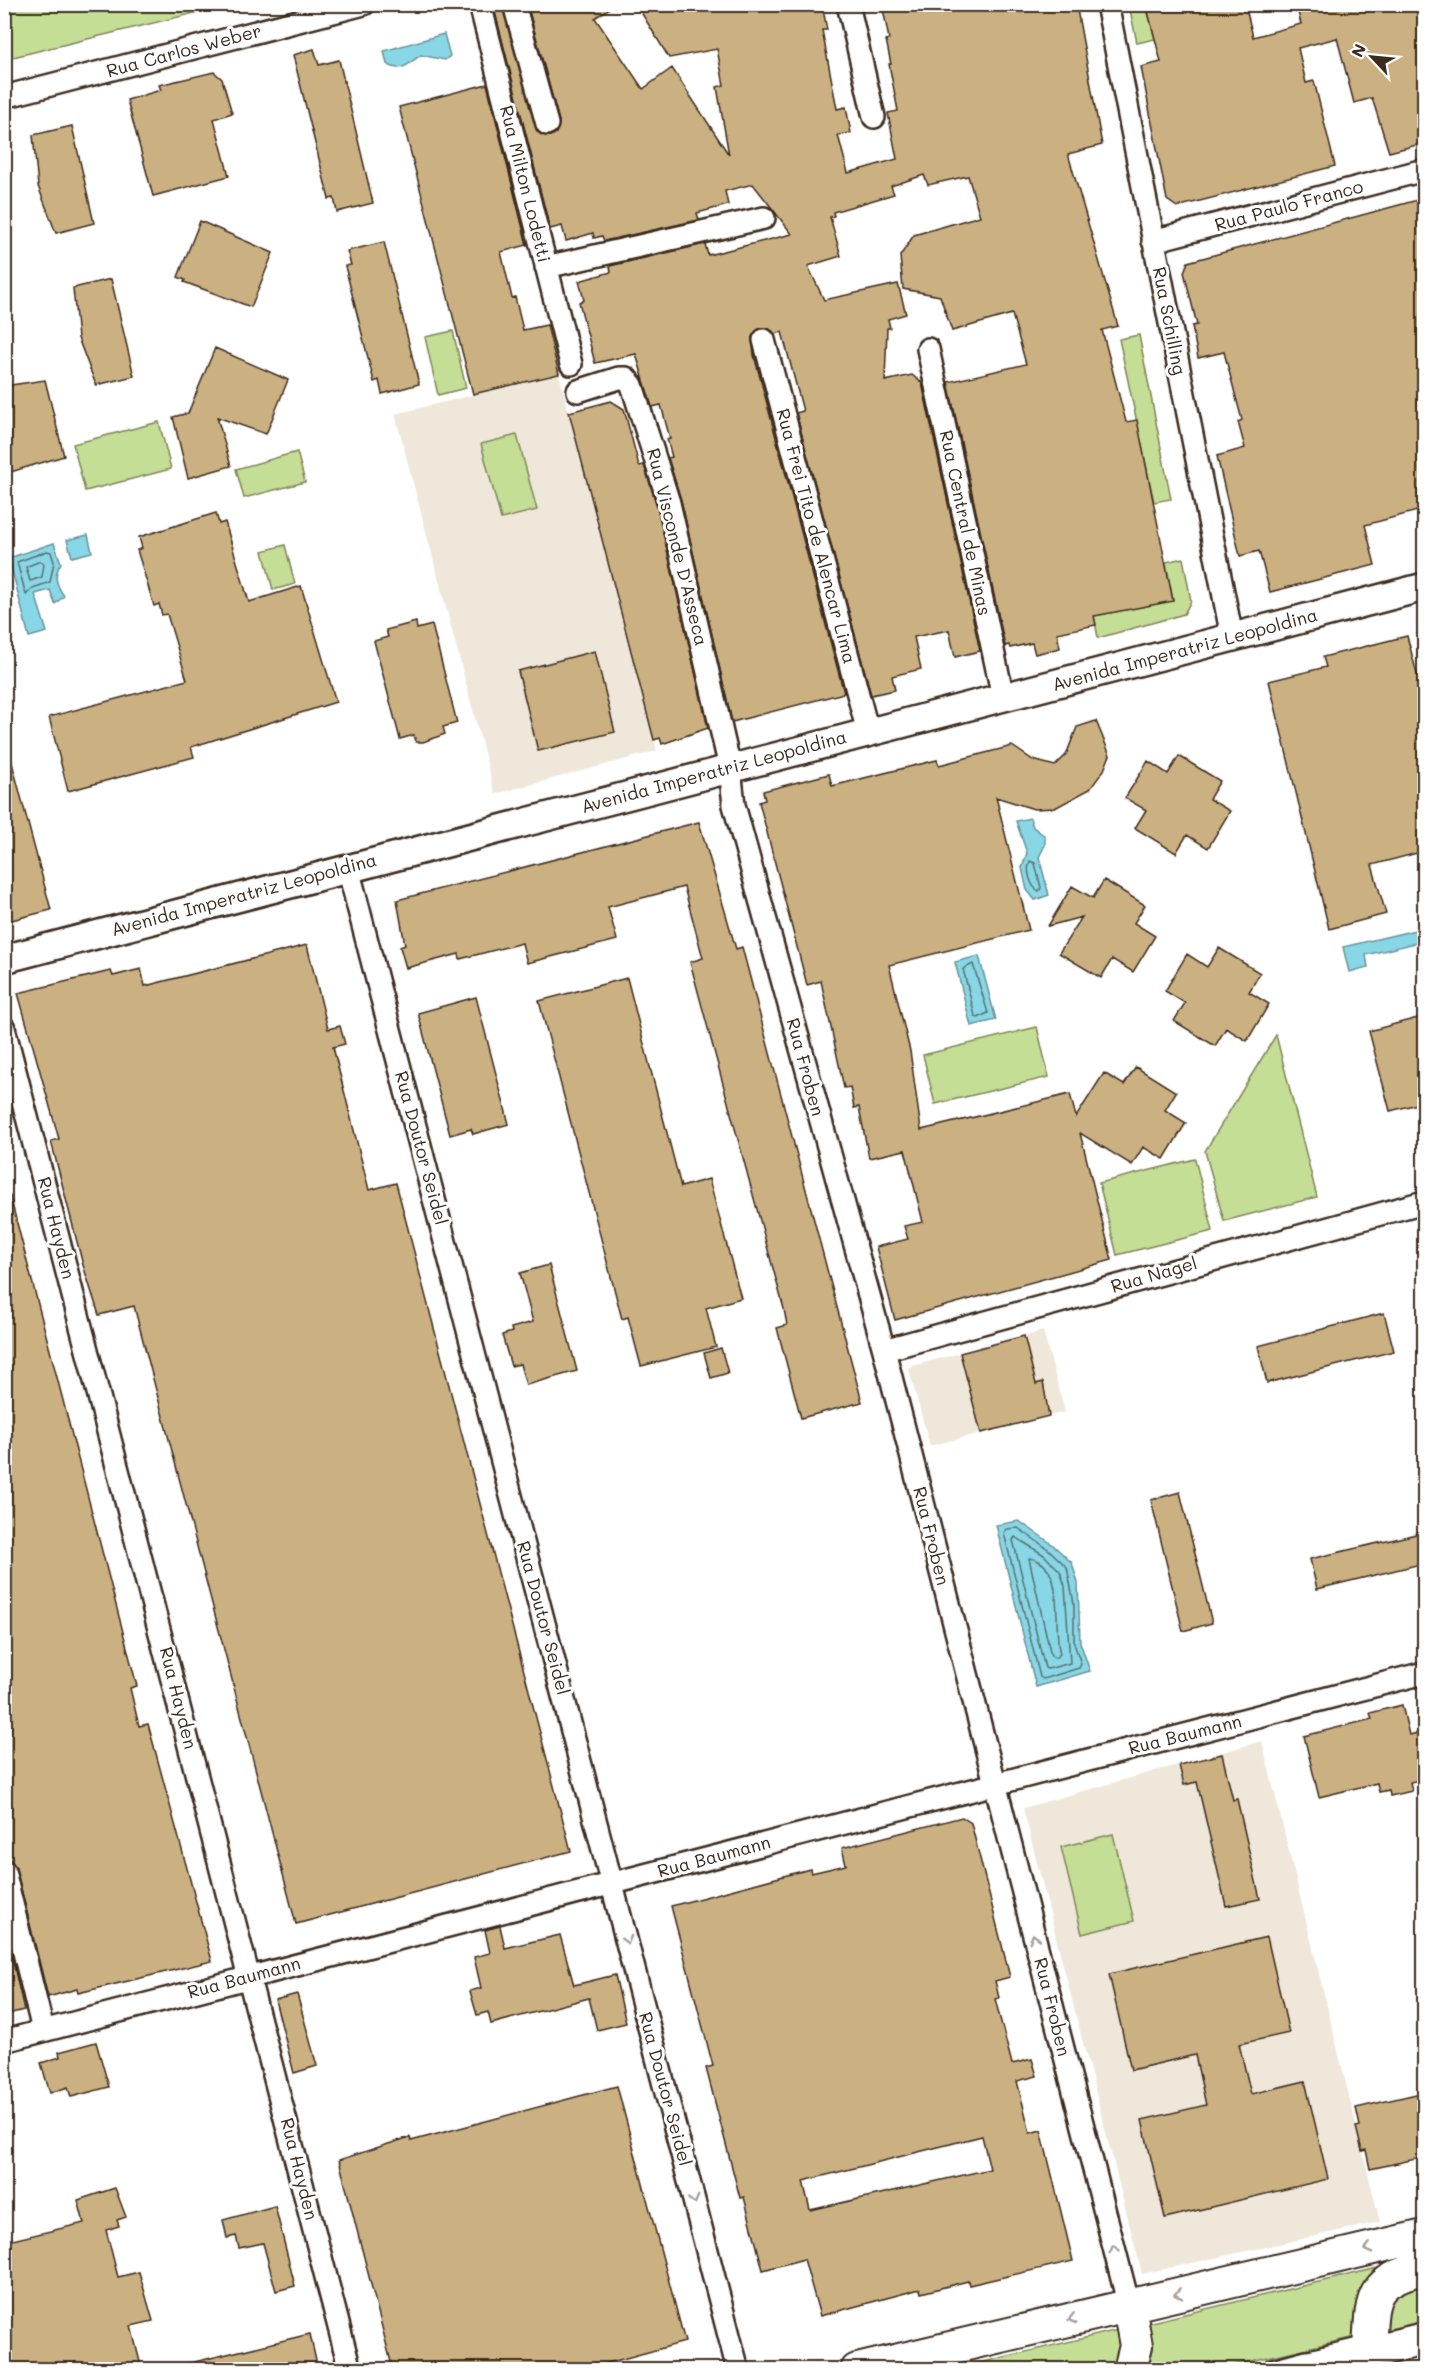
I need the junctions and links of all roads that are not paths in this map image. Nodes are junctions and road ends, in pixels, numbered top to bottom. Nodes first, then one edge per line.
1 (364, 4) edge
2 (480, 4) edge
3 (514, 4) edge
4 (848, 4) edge
5 (1107, 4) edge
6 (4, 98) edge
7 (874, 117) dead end
8 (547, 124) dead end
9 (1425, 170) edge
10 (764, 218) dead end
11 (1153, 241) junction
12 (546, 267) junction
13 (764, 340) dead end
14 (928, 349) dead end
15 (571, 364) dead end
16 (578, 391) dead end
17 (1425, 587) edge
18 (1232, 637) junction
19 (1003, 697) junction
20 (868, 732) junction
21 (730, 768) junction
22 (348, 868) junction
23 (4, 959) edge
24 (4, 1028) edge
25 (1425, 1202) edge
26 (884, 1350) junction
27 (1425, 1673) edge
28 (994, 1784) junction
29 (4, 1871) edge
30 (612, 1884) junction
31 (249, 1976) junction
32 (43, 2030) junction
33 (4, 2041) edge
34 (1425, 2236) edge
35 (1425, 2268) edge
36 (1128, 2306) junction
37 (1425, 2338) edge
38 (1369, 2350) junction
39 (350, 2370) edge
40 (738, 2370) edge
41 (857, 2370) edge
42 (1130, 2370) edge
43 (1273, 2370) edge
44 (1295, 2370) edge

1 - 6 street, Rua Carlos Weber
2 - 12 street, Rua Milton Lodetti
3 - 8 street
4 - 7 street
5 - 11 street, Rua Schilling
9 - 11 street, Rua Paulo Franco
10 - 12 street
11 - 18 street, Rua Schilling
12 - 15 street, Rua Milton Lodetti
13 - 20 street, Rua Frei Tito de Alencar Lima
14 - 19 street, Rua Central de Minas
16 - 21 street, Rua Visconde D'Asseca
17 - 18 main road, Avenida Imperatriz Leopoldina
18 - 19 main road, Avenida Imperatriz Leopoldina
19 - 20 main road, Avenida Imperatriz Leopoldina
20 - 21 main road, Avenida Imperatriz Leopoldina
21 - 22 main road, Avenida Imperatriz Leopoldina
21 - 26 street, Rua Froben
22 - 23 main road, Avenida Imperatriz Leopoldina
22 - 30 street, Rua Doutor Seidel
24 - 31 street, Rua Hayden
25 - 26 street, Rua Nagel
26 - 28 street, Rua Froben
27 - 28 street, Rua Baumann
28 - 30 street, Rua Baumann
36 -> 28 street, Rua Froben
29 - 32 street
30 - 31 street, Rua Baumann
30 -> 40 street, Rua Doutor Seidel
31 - 32 street, Rua Baumann
31 - 39 street, Rua Hayden
32 - 33 street, Rua Baumann
34 -> 36 highway
35 - 38 highway
36 -> 41 highway
36 - 42 highway
37 - 38 highway
38 - 43 street
38 - 44 highway

